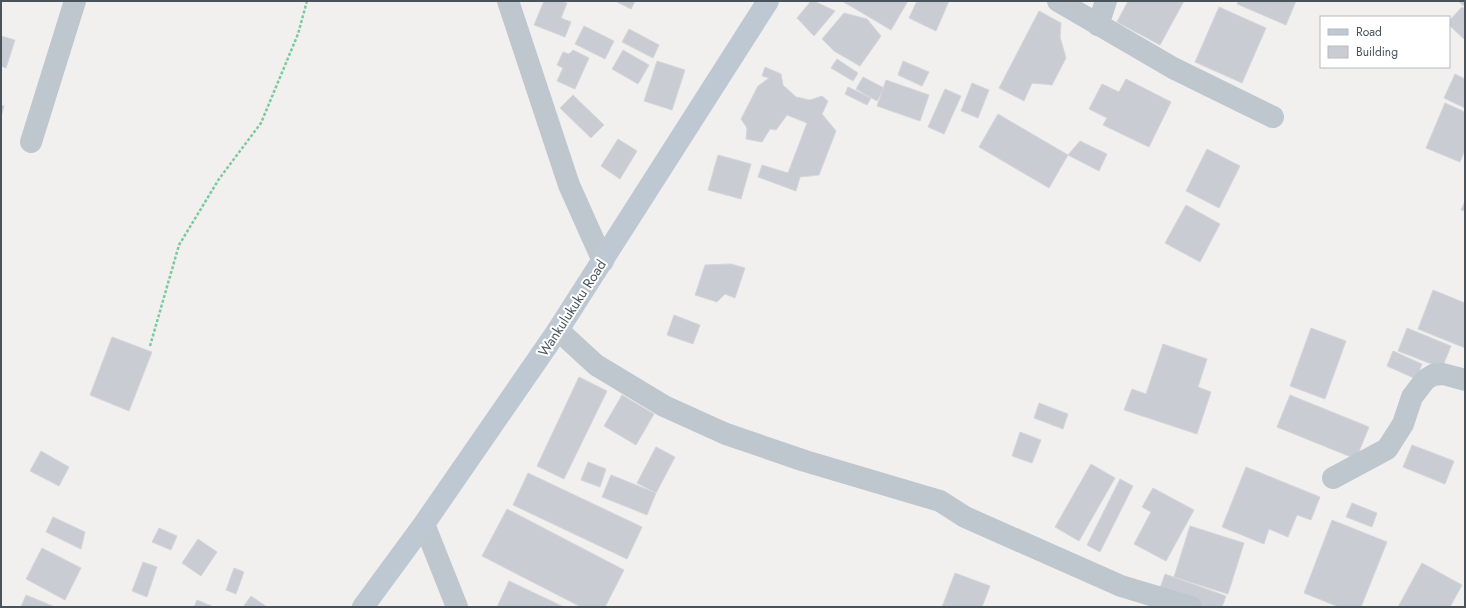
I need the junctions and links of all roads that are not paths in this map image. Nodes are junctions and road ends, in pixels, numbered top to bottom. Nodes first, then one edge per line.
1 (74, 1) edge
2 (508, 1) edge
3 (768, 1) edge
4 (1058, 1) edge
5 (1106, 1) edge
6 (1098, 25) junction
7 (1273, 117) dead end
8 (31, 142) dead end
9 (603, 261) junction
10 (558, 330) junction
11 (1465, 380) edge
12 (1333, 478) dead end
13 (424, 524) junction
14 (363, 607) edge
15 (457, 607) edge
16 (1191, 607) edge

1 - 8 street
2 - 9 street
3 - 9 main road, Wankulukuku Road
4 - 6 street
5 - 6 street
6 - 7 street
9 - 10 main road, Wankulukuku Road
10 - 13 main road, Wankulukuku Road
10 - 16 street
11 - 12 street
13 - 14 main road, Wankulukuku Road
13 - 15 street

